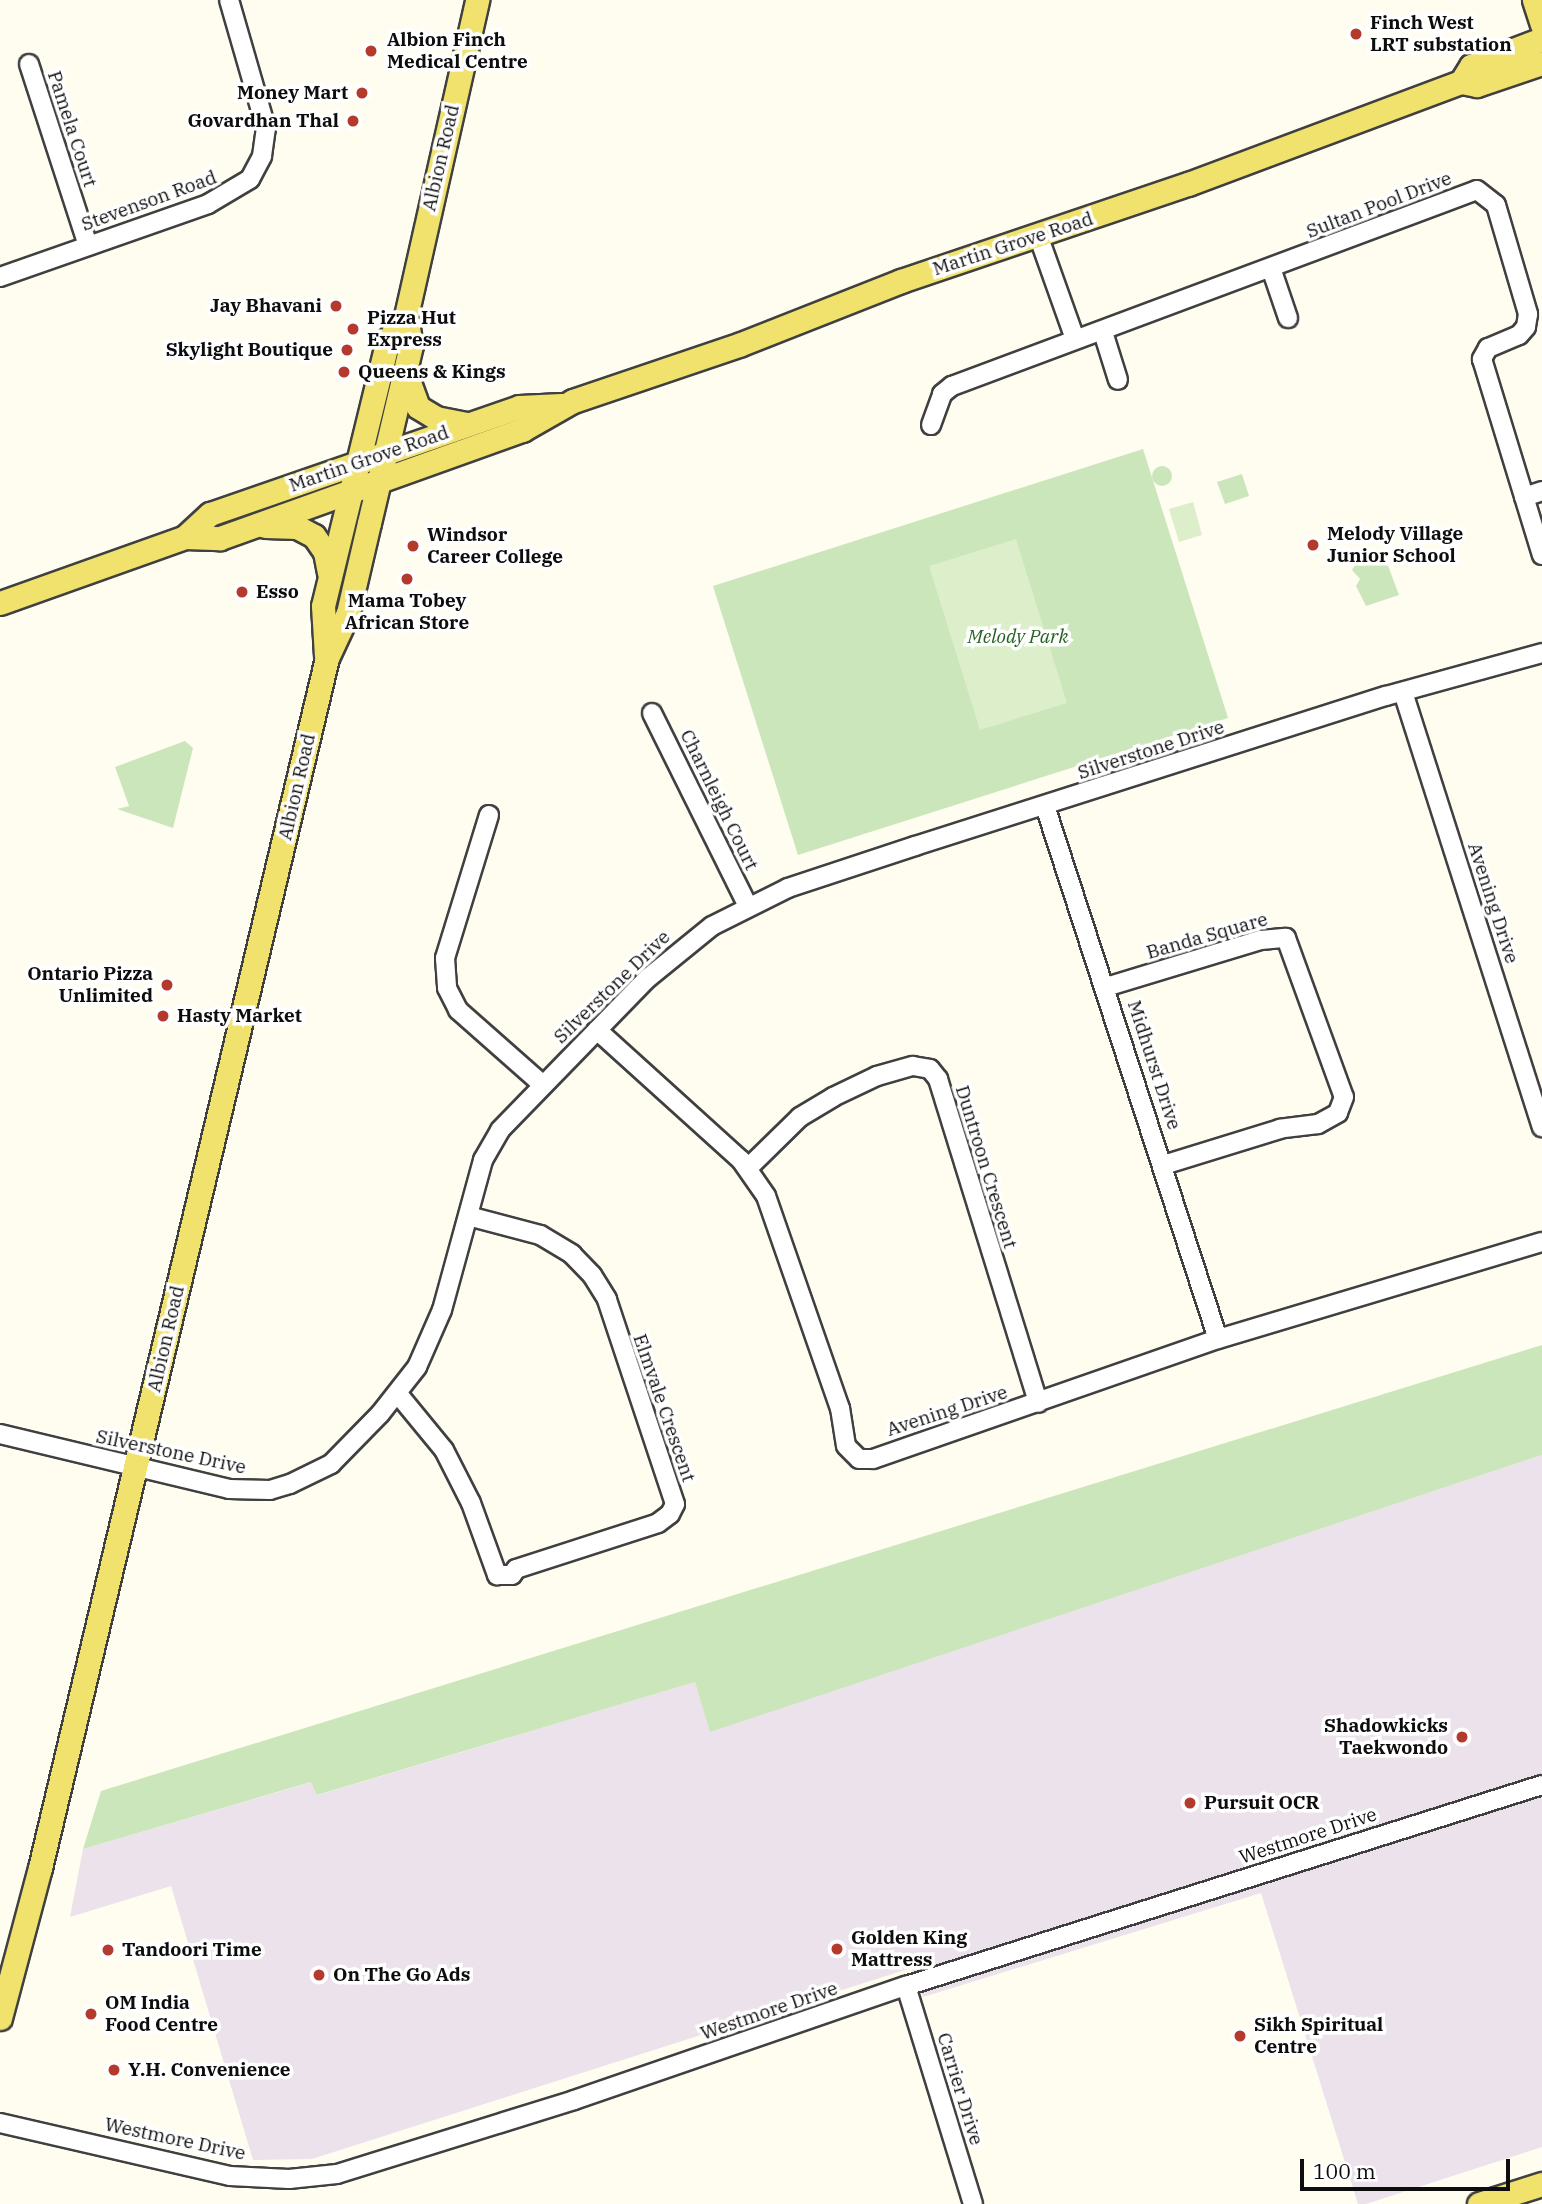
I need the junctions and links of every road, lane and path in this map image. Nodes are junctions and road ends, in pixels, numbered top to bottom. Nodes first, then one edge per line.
1 (229, 0) edge
2 (477, 0) edge
3 (1534, 0) edge
4 (1542, 25) edge
5 (1542, 39) edge
6 (1542, 63) edge
7 (29, 64) dead end
8 (1461, 82) junction
9 (1038, 235) junction
10 (88, 246) junction
11 (1270, 268) junction
12 (0, 277) edge
13 (406, 316) junction
14 (1288, 318) dead end
15 (1103, 332) junction
16 (1075, 339) junction
17 (406, 367) junction
18 (1118, 380) dead end
19 (564, 404) junction
20 (468, 425) junction
21 (931, 425) dead end
22 (386, 453) junction
23 (358, 463) junction
24 (379, 481) junction
25 (351, 491) junction
26 (1533, 494) edge
27 (255, 525) junction
28 (185, 537) junction
29 (1542, 555) edge
30 (330, 578) junction
31 (0, 603) edge
32 (1542, 653) edge
33 (327, 658) junction
34 (1404, 692) junction
35 (652, 713) dead end
36 (1045, 806) junction
37 (489, 815) dead end
38 (748, 906) junction
39 (1106, 987) junction
40 (597, 1030) junction
41 (543, 1085) junction
42 (1541, 1123) edge
43 (1164, 1165) junction
44 (748, 1168) junction
45 (468, 1216) junction
46 (1542, 1242) edge
47 (1218, 1339) junction
48 (398, 1394) junction
49 (1038, 1403) junction
50 (0, 1434) edge
51 (135, 1467) junction
52 (1542, 1785) edge
53 (906, 1986) junction
54 (0, 2018) edge
55 (0, 2123) edge
56 (1542, 2184) edge
57 (973, 2204) edge
58 (1479, 2204) edge

1 - 10 street, Stevenson Road
2 - 13 main road, Albion Road
3 - 4 main road
5 - 8 main road, Martin Grove Road
6 - 8 main road, Martin Grove Road
7 - 10 street, Pamela Court
8 - 9 main road, Martin Grove Road
9 - 16 street
9 - 19 main road, Martin Grove Road
10 - 12 street, Stevenson Road
11 - 14 street
11 - 15 street, Sultan Pool Drive
11 - 26 street, Sultan Pool Drive
13 - 17 main road, Albion Road
13 - 23 main road, Albion Road
15 - 16 street, Sultan Pool Drive
15 - 18 street
16 - 21 street, Sultan Pool Drive
17 - 20 main road
17 - 22 main road, Albion Road
19 - 20 main road, Martin Grove Road
19 - 24 main road, Martin Grove Road
20 - 22 main road, Martin Grove Road
22 - 23 main road, Martin Grove Road
22 - 24 main road, Albion Road
23 - 25 main road, Albion Road
23 - 28 main road, Martin Grove Road
24 - 25 main road, Martin Grove Road
24 - 33 main road, Albion Road
25 - 27 main road, Martin Grove Road
25 - 30 main road, Albion Road
26 - 29 street, Sultan Pool Drive
27 - 28 main road, Martin Grove Road
27 - 30 main road
28 - 31 main road, Martin Grove Road
30 - 33 main road, Albion Road
32 - 34 street, Silverstone Drive
33 - 51 main road, Albion Road
34 - 36 street, Silverstone Drive
34 - 42 street, Avening Drive
35 - 38 street, Charnleigh Court
36 - 38 street, Silverstone Drive
36 - 39 street, Midhurst Drive
37 - 41 street
38 - 40 street, Silverstone Drive
39 - 43 street, Midhurst Drive
39 - 43 street, Banda Square
40 - 41 street, Silverstone Drive
40 - 44 street, Avening Drive
41 - 45 street, Silverstone Drive
43 - 47 street, Midhurst Drive
44 - 49 street, Avening Drive
44 - 49 street, Duntroon Crescent
45 - 48 street, Silverstone Drive
45 - 48 street, Elmvale Crescent
46 - 47 street, Avening Drive
47 - 49 street, Avening Drive
48 - 51 street, Silverstone Drive
50 - 51 street, Silverstone Drive
51 - 54 main road, Albion Road
52 - 53 street, Westmore Drive
53 - 55 street, Westmore Drive
53 - 57 street, Carrier Drive
56 - 58 main road

